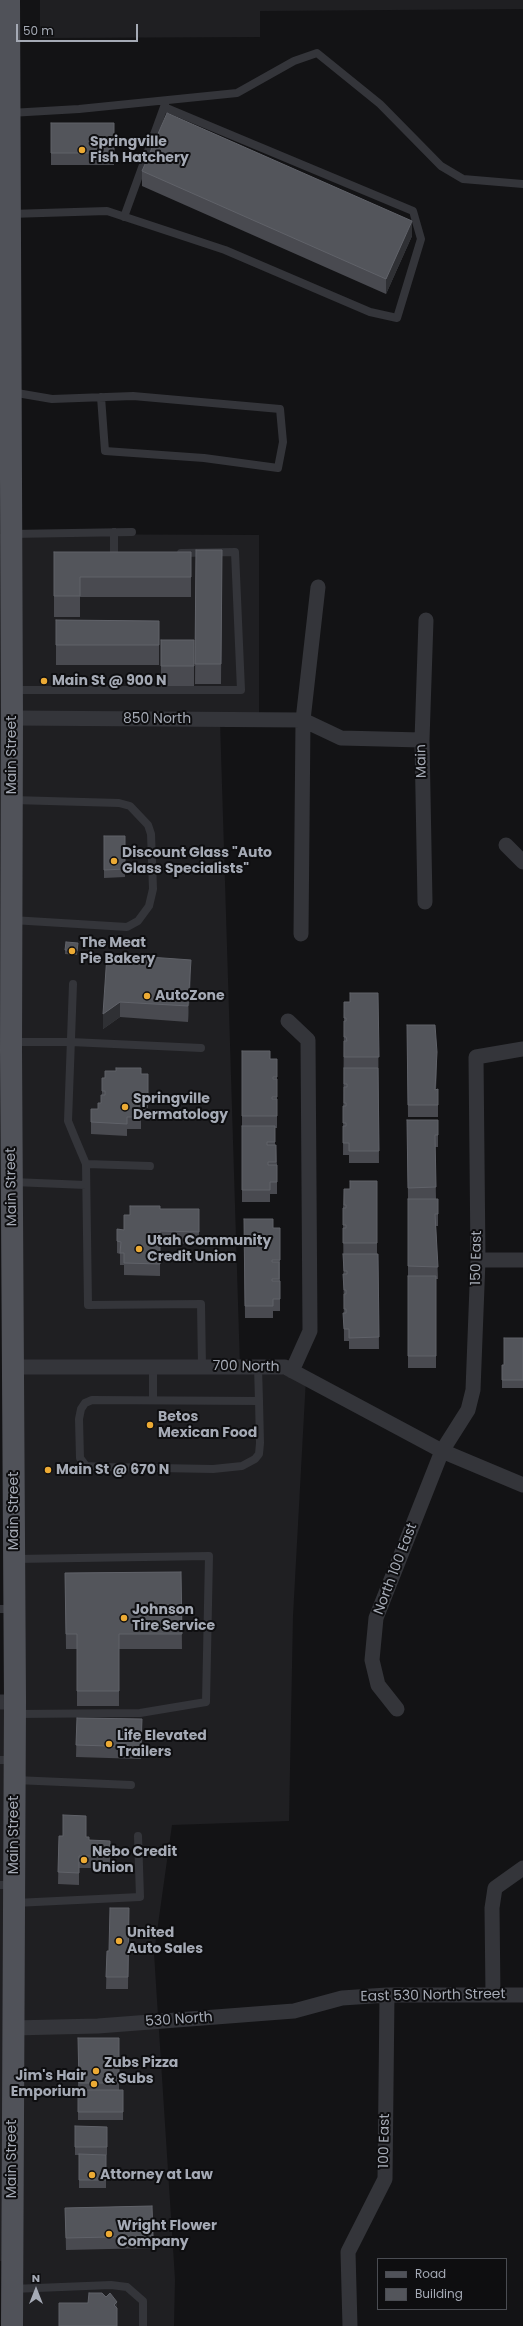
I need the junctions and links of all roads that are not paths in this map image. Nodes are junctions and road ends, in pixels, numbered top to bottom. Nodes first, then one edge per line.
1 (6, 6) edge
2 (165, 104) junction
3 (9, 113) junction
4 (523, 184) edge
5 (9, 214) junction
6 (124, 217) junction
7 (5, 392) edge
8 (101, 397) junction
9 (114, 532) junction
10 (132, 532) dead end
11 (5, 534) edge
12 (172, 553) edge
13 (113, 555) edge
14 (318, 587) dead end
15 (426, 620) dead end
16 (12, 690) junction
17 (303, 720) junction
18 (8, 725) edge
19 (422, 740) junction
20 (12, 800) junction
21 (506, 845) dead end
22 (6, 854) edge
23 (523, 862) edge
24 (425, 902) dead end
25 (11, 920) junction
26 (301, 934) dead end
27 (72, 984) dead end
28 (288, 1021) dead end
29 (71, 1042) junction
30 (7, 1047) edge
31 (200, 1048) dead end
32 (523, 1049) edge
33 (86, 1164) junction
34 (150, 1166) dead end
35 (12, 1182) junction
36 (86, 1185) junction
37 (478, 1260) junction
38 (523, 1260) edge
39 (14, 1367) junction
40 (153, 1367) junction
41 (202, 1367) junction
42 (258, 1367) junction
43 (292, 1371) junction
44 (153, 1399) junction
45 (259, 1401) junction
46 (442, 1451) junction
47 (523, 1485) edge
48 (15, 1559) junction
49 (7, 1609) edge
50 (10, 1706) edge
51 (397, 1709) dead end
52 (10, 1767) edge
53 (131, 1785) dead end
54 (138, 1836) dead end
55 (523, 1868) edge
56 (9, 1891) edge
57 (387, 1995) junction
58 (493, 1995) junction
59 (523, 1995) edge
60 (342, 1998) joint
61 (13, 2028) junction
62 (11, 2290) junction
63 (12, 2326) edge
64 (143, 2326) edge
65 (350, 2326) edge

1 - 3 main road, Main Street
2 - 3 lane
2 - 4 lane
2 - 6 lane
2 - 6 lane
3 - 5 main road, Main Street
5 - 6 lane
5 - 7 main road, Main Street
7 - 8 lane
7 - 11 main road, Main Street
8 - 8 lane
9 - 10 lane
9 - 11 lane
9 - 13 lane
11 - 16 main road, Main Street
12 - 16 lane
14 - 17 street
15 - 19 street, Main
16 - 18 main road, Main Street
17 - 18 street, 850 North
17 - 19 street
17 - 26 street
18 - 20 main road, Main Street
19 - 24 street, Main
20 - 22 main road, Main Street
20 - 25 lane
21 - 23 street
22 - 25 main road, Main Street
25 - 30 main road, Main Street
27 - 29 lane
28 - 43 street
29 - 30 lane
29 - 31 lane
29 - 33 lane
30 - 35 main road, Main Street
32 - 37 street, 150 East
33 - 34 lane
33 - 36 lane
35 - 36 lane
35 - 39 main road, Main Street
36 - 41 lane
37 - 38 street
37 - 46 street, 150 East
39 - 40 street, 700 North
39 - 48 main road, Main Street
40 - 41 street, 700 North
40 - 44 lane
41 - 42 street, 700 North
42 - 43 street, 700 North
42 - 45 lane
43 - 46 street, 700 North
44 - 45 lane
44 - 45 lane
46 - 47 street, 700 North
46 - 51 street, North 100 East
48 - 49 main road, Main Street
48 - 50 lane
49 - 50 main road, Main Street
50 - 52 main road, Main Street
52 - 53 lane
52 - 56 main road, Main Street
54 - 56 lane
55 - 58 street
56 - 61 main road, Main Street
57 - 58 street, East 530 North Street
57 - 60 street, East 530 North Street
57 - 65 street, 100 East
58 - 59 street, East 530 North Street
60 - 61 street, 530 North
61 - 62 main road, Main Street
62 - 63 main road, Main Street
62 - 64 lane

